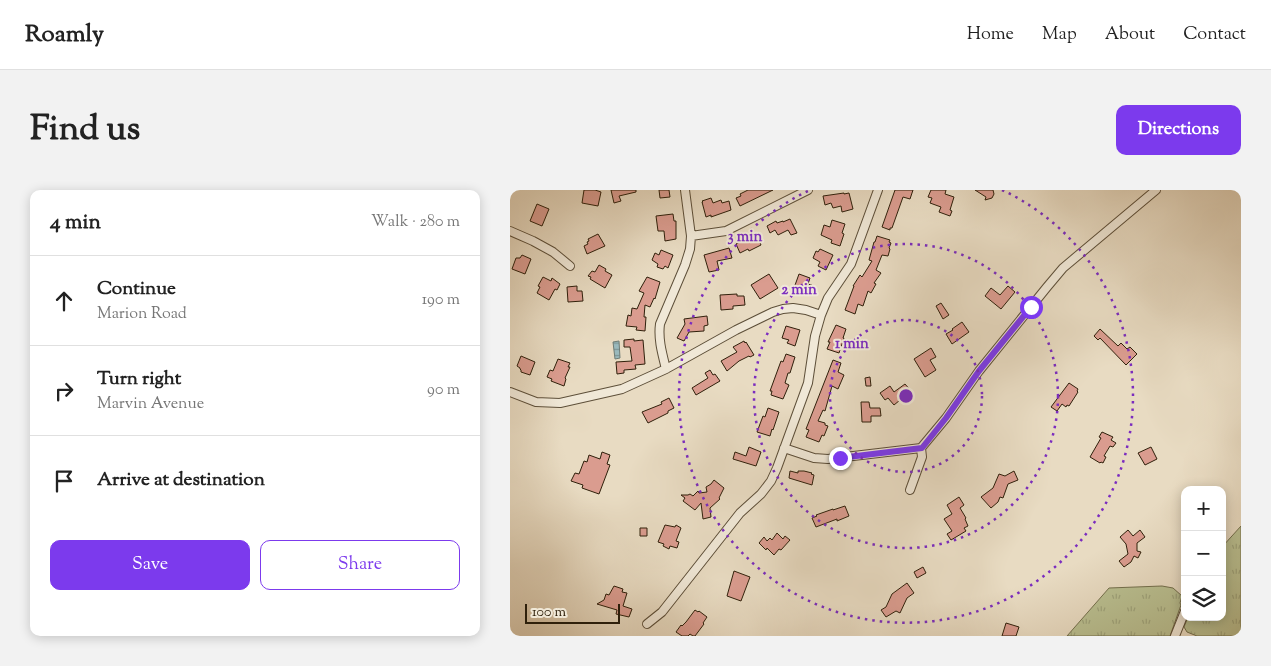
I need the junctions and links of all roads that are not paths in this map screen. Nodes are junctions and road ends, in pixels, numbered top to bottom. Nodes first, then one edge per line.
1 (685, 190) edge
2 (808, 190) edge
3 (878, 190) edge
4 (1156, 190) edge
5 (510, 231) edge
6 (691, 236) junction
7 (570, 266) dead end
8 (821, 316) junction
9 (666, 369) junction
10 (510, 392) edge
11 (784, 448) junction
12 (922, 448) junction
13 (910, 490) dead end
14 (1181, 621) edge
15 (647, 624) dead end
16 (1175, 636) edge

1 - 6 street
2 - 6 street
3 - 8 street
4 - 12 street
5 - 7 street
6 - 9 street
8 - 9 street
8 - 11 street
9 - 10 street
11 - 12 street
11 - 15 street
12 - 13 street
14 - 16 street

